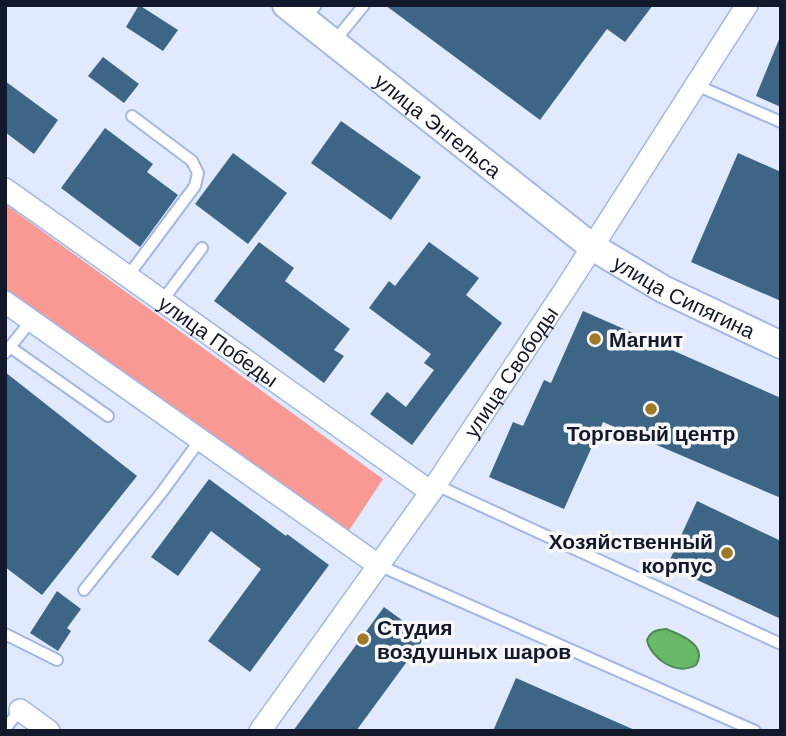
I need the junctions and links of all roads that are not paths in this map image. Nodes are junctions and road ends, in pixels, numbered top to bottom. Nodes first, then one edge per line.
1 (364, 5) edge
2 (747, 5) edge
3 (302, 10) edge
4 (334, 43) junction
5 (696, 85) junction
6 (132, 116) dead end
7 (781, 122) edge
8 (5, 189) edge
9 (591, 246) junction
10 (202, 248) dead end
11 (128, 276) junction
12 (162, 301) junction
13 (5, 302) edge
14 (31, 321) junction
15 (781, 345) edge
16 (8, 350) edge
17 (108, 416) dead end
18 (200, 440) junction
19 (434, 489) junction
20 (378, 565) junction
21 (84, 590) dead end
22 (5, 634) edge
23 (781, 644) edge
24 (57, 660) dead end
25 (20, 710) joint
26 (5, 729) edge
27 (49, 731) edge
28 (260, 731) edge
29 (755, 731) edge

1 - 4 lane
2 - 5 street, улица Свободы
3 - 4 street, улица Энгельса
4 - 9 street, улица Энгельса
5 - 7 lane
5 - 9 street, улица Свободы
6 - 11 lane
8 - 11 street, улица Победы
9 - 15 street, улица Сипягина
9 - 19 street, улица Свободы
10 - 12 lane
11 - 12 street, улица Победы
12 - 19 street, улица Победы
13 - 14 street
14 - 16 lane
14 - 18 street
16 - 17 lane
18 - 20 street
18 - 21 lane
19 - 20 street, улица Свободы
19 - 23 lane
20 - 28 street, улица Свободы
20 - 29 lane
22 - 24 lane
25 - 26 lane
25 - 27 street

